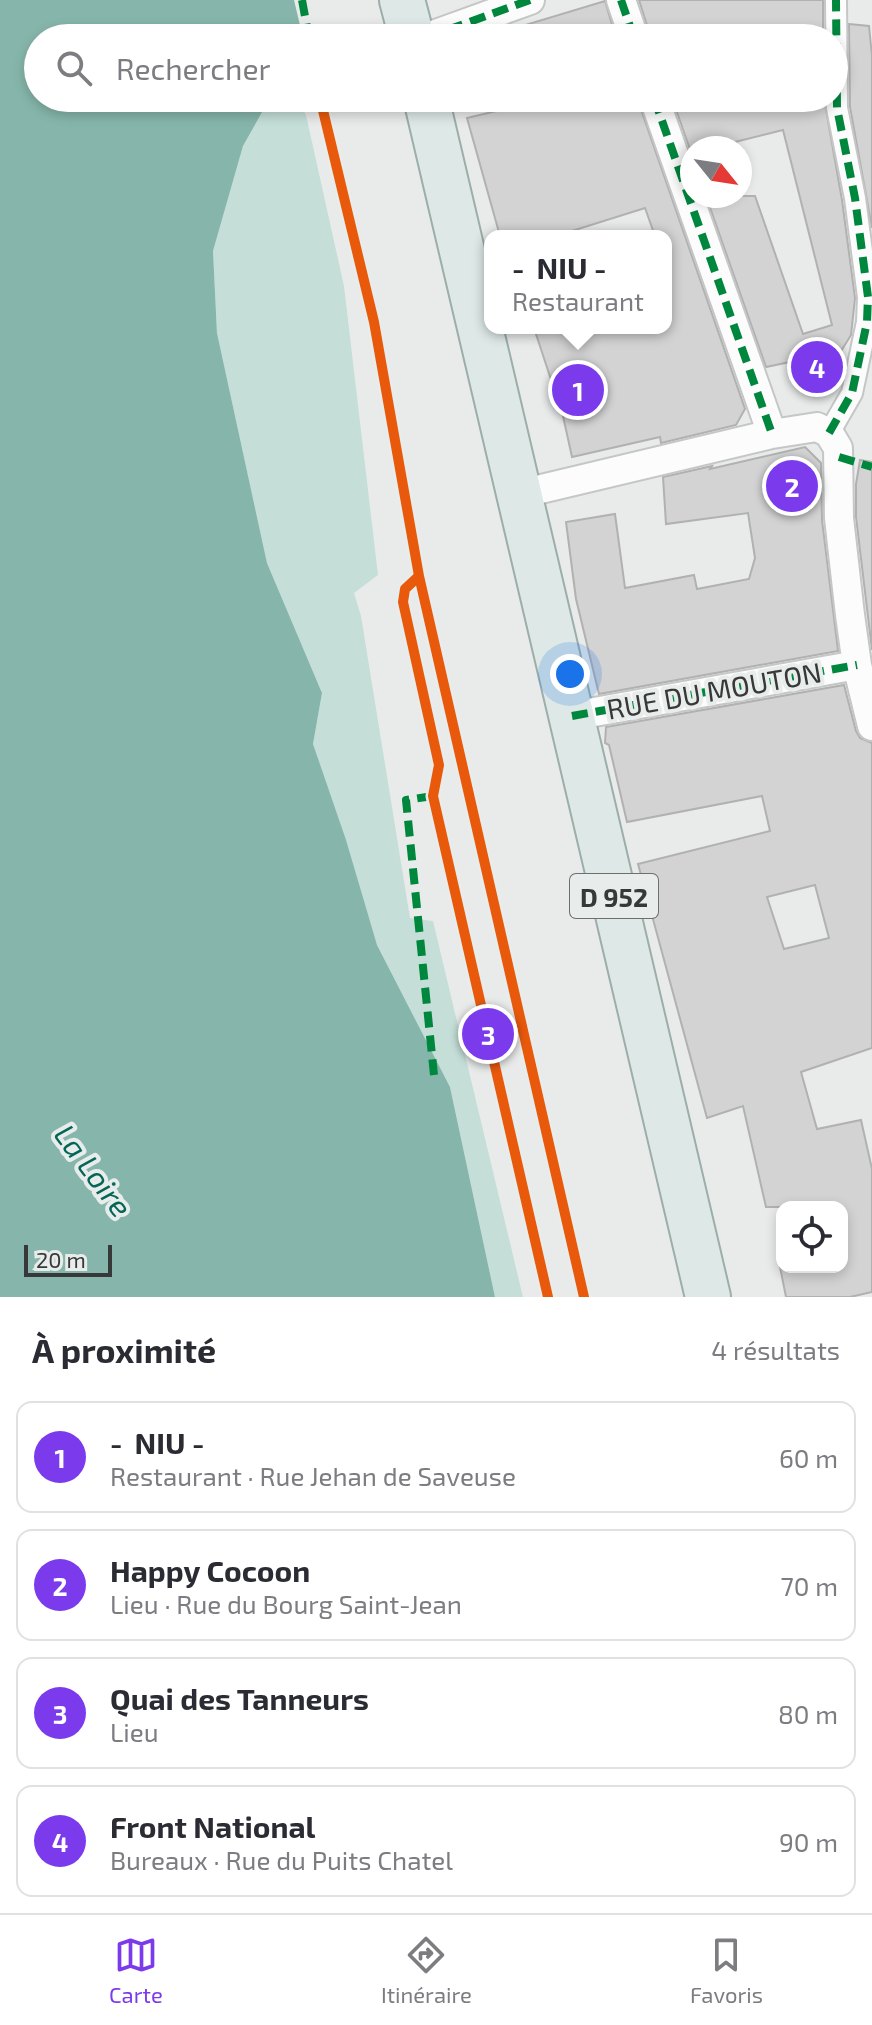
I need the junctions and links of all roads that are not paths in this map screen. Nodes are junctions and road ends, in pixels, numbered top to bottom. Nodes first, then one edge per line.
1 (402, 0) edge
2 (530, 0) edge
3 (621, 0) edge
4 (836, 0) edge
5 (408, 24) edge
6 (464, 24) edge
7 (629, 24) edge
8 (836, 24) edge
9 (429, 112) edge
10 (659, 112) edge
11 (838, 112) edge
12 (829, 433) junction
13 (772, 434) junction
14 (520, 494) junction
15 (857, 665) junction
16 (572, 716) junction
17 (872, 726) edge
18 (708, 1297) edge

1 - 5 main road
2 - 6 street
3 - 7 street
4 - 8 street
9 - 14 main road, D 952
10 - 13 street
11 - 12 street
12 - 13 street
12 - 15 street
13 - 14 street
14 - 16 main road, D 952
15 - 16 street, RUE DU MOUTON
15 - 17 street
16 - 18 main road, D 952

